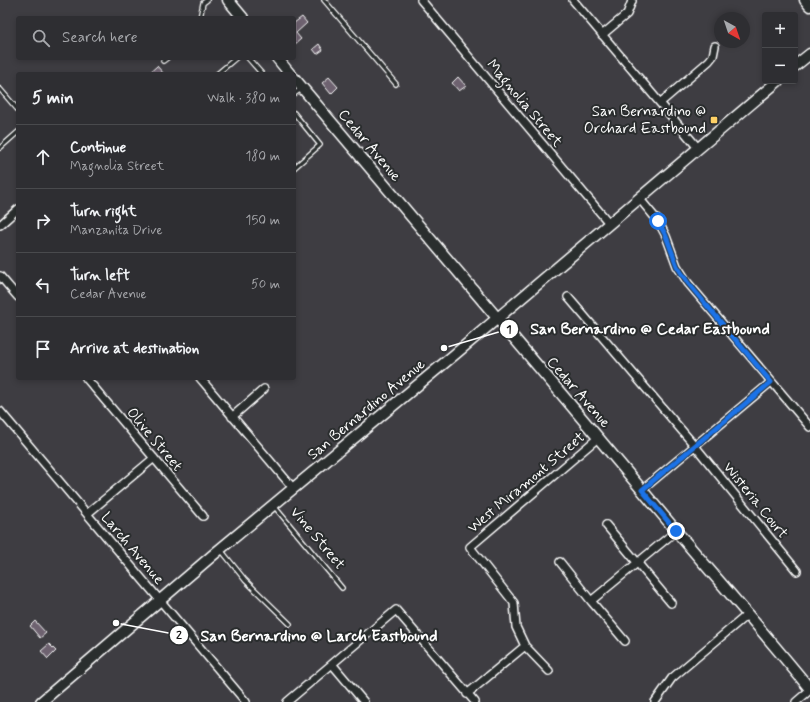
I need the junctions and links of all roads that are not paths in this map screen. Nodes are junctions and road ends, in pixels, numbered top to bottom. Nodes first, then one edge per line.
1 (207, 0) edge
2 (228, 0) edge
3 (324, 0) edge
4 (421, 0) edge
5 (573, 0) edge
6 (805, 0) edge
7 (632, 1) edge
8 (810, 6) edge
9 (201, 16) edge
10 (241, 16) edge
11 (602, 35) junction
12 (715, 48) edge
13 (810, 54) edge
14 (234, 60) edge
15 (250, 60) edge
16 (279, 60) edge
17 (798, 64) edge
18 (218, 72) edge
19 (260, 72) edge
20 (288, 72) edge
21 (396, 84) dead end
22 (774, 84) edge
23 (0, 89) edge
24 (298, 91) edge
25 (660, 103) junction
26 (16, 108) edge
27 (296, 115) edge
28 (16, 134) edge
29 (0, 148) edge
30 (698, 148) junction
31 (296, 166) edge
32 (639, 198) junction
33 (16, 211) edge
34 (610, 223) junction
35 (0, 224) edge
36 (0, 276) edge
37 (16, 295) edge
38 (568, 297) dead end
39 (497, 318) junction
40 (88, 380) edge
41 (202, 380) edge
42 (771, 382) junction
43 (264, 389) dead end
44 (0, 411) edge
45 (232, 416) junction
46 (810, 427) edge
47 (599, 437) junction
48 (695, 446) junction
49 (154, 458) junction
50 (294, 488) junction
51 (642, 490) junction
52 (273, 505) junction
53 (88, 514) junction
54 (203, 516) dead end
55 (606, 525) dead end
56 (676, 531) junction
57 (221, 549) junction
58 (560, 562) dead end
59 (638, 562) junction
60 (797, 571) dead end
61 (342, 588) dead end
62 (160, 600) junction
63 (591, 601) junction
64 (671, 603) dead end
65 (748, 614) junction
66 (290, 624) dead end
67 (625, 641) dead end
68 (525, 646) junction
69 (332, 664) junction
70 (549, 671) dead end
71 (807, 678) edge
72 (810, 690) edge
73 (467, 694) junction
74 (41, 702) edge
75 (246, 702) edge
76 (287, 702) edge
77 (364, 702) edge
78 (475, 702) edge
79 (655, 702) edge
80 (796, 702) edge

1 - 9 lane
2 - 10 main road
3 - 21 lane
4 - 34 street, Magnolia Street
5 - 11 street
6 - 8 main road
7 - 11 street
11 - 25 street
12 - 25 street
13 - 17 main road
14 - 18 lane
15 - 19 lane
16 - 20 main road
22 - 30 main road, San Bernardino Avenue
23 - 26 lane
24 - 39 main road, Cedar Avenue
25 - 30 street
27 - 31 lane
28 - 29 lane
30 - 32 main road, San Bernardino Avenue
32 - 34 main road, San Bernardino Avenue
32 - 42 street
33 - 35 street
34 - 39 main road, San Bernardino Avenue
36 - 37 street
38 - 48 street, Wisteria Court
39 - 47 main road, Cedar Avenue
39 - 50 main road, San Bernardino Avenue
40 - 49 street, Olive Street
41 - 45 street, Vine Street
42 - 46 street
42 - 48 street
43 - 45 street
44 - 53 street, Larch Avenue
45 - 50 street, Vine Street
47 - 51 main road, Cedar Avenue
47 - 68 street, West Miramont Street
48 - 51 street
48 - 60 street, Wisteria Court
49 - 53 street
49 - 54 street, Olive Street
50 - 52 main road, San Bernardino Avenue
51 - 56 main road, Cedar Avenue
52 - 57 main road, San Bernardino Avenue
52 - 61 lane, Vine Street
53 - 62 street, Larch Avenue
55 - 59 street
56 - 59 street
56 - 65 main road, Cedar Avenue
57 - 62 main road, San Bernardino Avenue
57 - 66 lane
58 - 63 street
59 - 63 street
59 - 64 street
62 - 74 main road, San Bernardino Avenue
62 - 75 street, Larch Avenue
63 - 67 street
65 - 71 main road, Cedar Avenue
65 - 79 street
68 - 70 street
68 - 73 street
69 - 73 street
69 - 76 street
69 - 77 street
71 - 72 main road, Cedar Avenue
72 - 80 street
73 - 78 street

